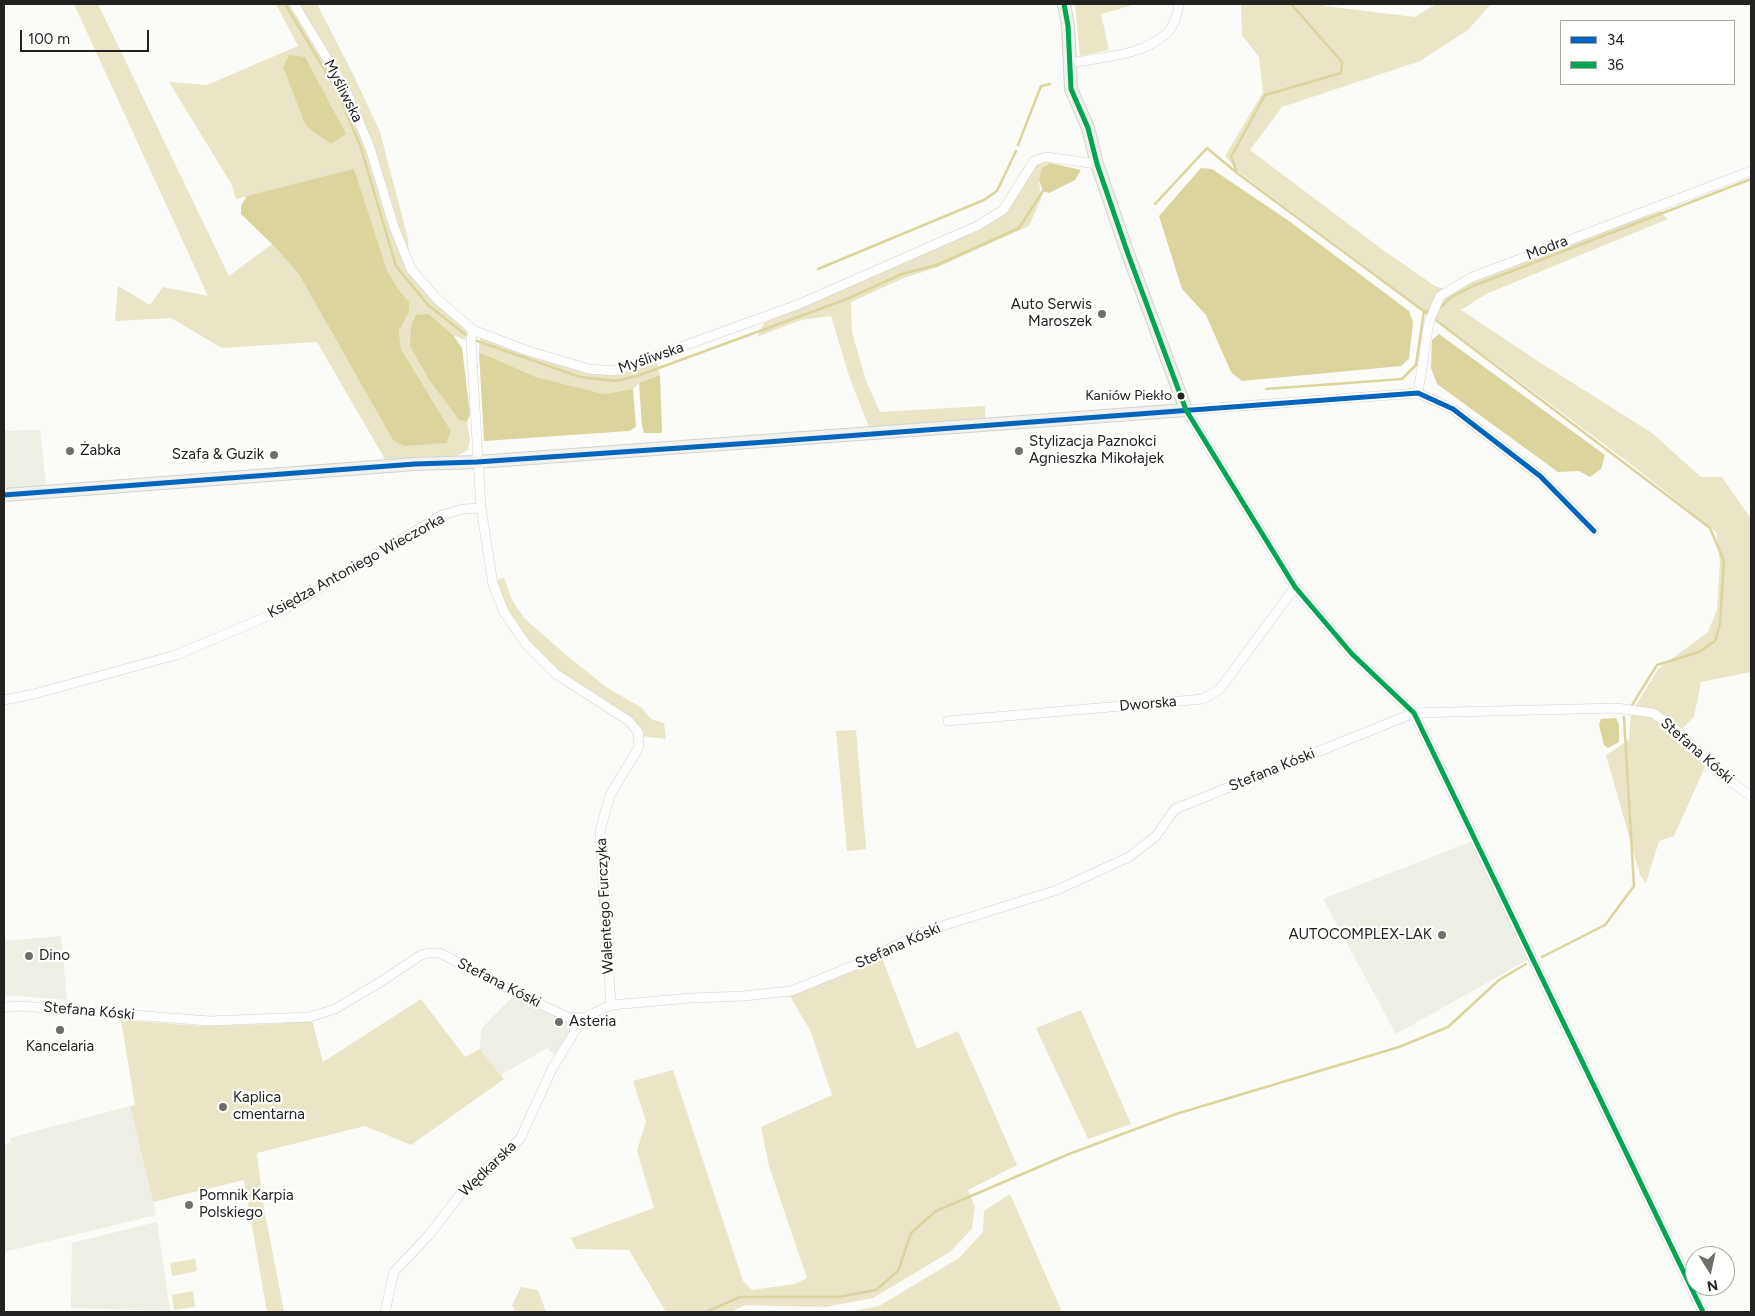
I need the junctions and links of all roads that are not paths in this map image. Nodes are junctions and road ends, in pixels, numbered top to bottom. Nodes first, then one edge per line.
1 (294, 4) edge
2 (1064, 4) edge
3 (1179, 4) edge
4 (1070, 63) junction
5 (1097, 164) junction
6 (1751, 171) edge
7 (473, 330) junction
8 (1418, 393) junction
9 (1186, 410) junction
10 (477, 462) junction
11 (4, 495) edge
12 (481, 508) junction
13 (1594, 532) dead end
14 (1295, 587) junction
15 (4, 700) edge
16 (1414, 713) junction
17 (948, 720) dead end
18 (1751, 796) edge
19 (610, 1005) junction
20 (4, 1007) edge
21 (584, 1018) junction
22 (385, 1312) edge
23 (1703, 1312) edge

1 - 7 street, Myśliwska
2 - 4 street
3 - 4 street
4 - 5 street
5 - 7 street, Myśliwska
5 - 9 street
6 - 8 street, Modra
7 - 10 street, Walentego Furczyka
8 - 9 street
8 - 13 street
9 - 10 street
9 - 14 street
10 - 11 street
10 - 12 street, Walentego Furczyka
12 - 15 street, Księdza Antoniego Wieczorka
12 - 19 street, Walentego Furczyka
14 - 16 street
14 - 17 street, Dworska
16 - 18 street, Stefana Kóski
16 - 19 street, Stefana Kóski
16 - 23 street
19 - 21 street, Stefana Kóski
20 - 21 street, Stefana Kóski
21 - 22 street, Wędkarska

